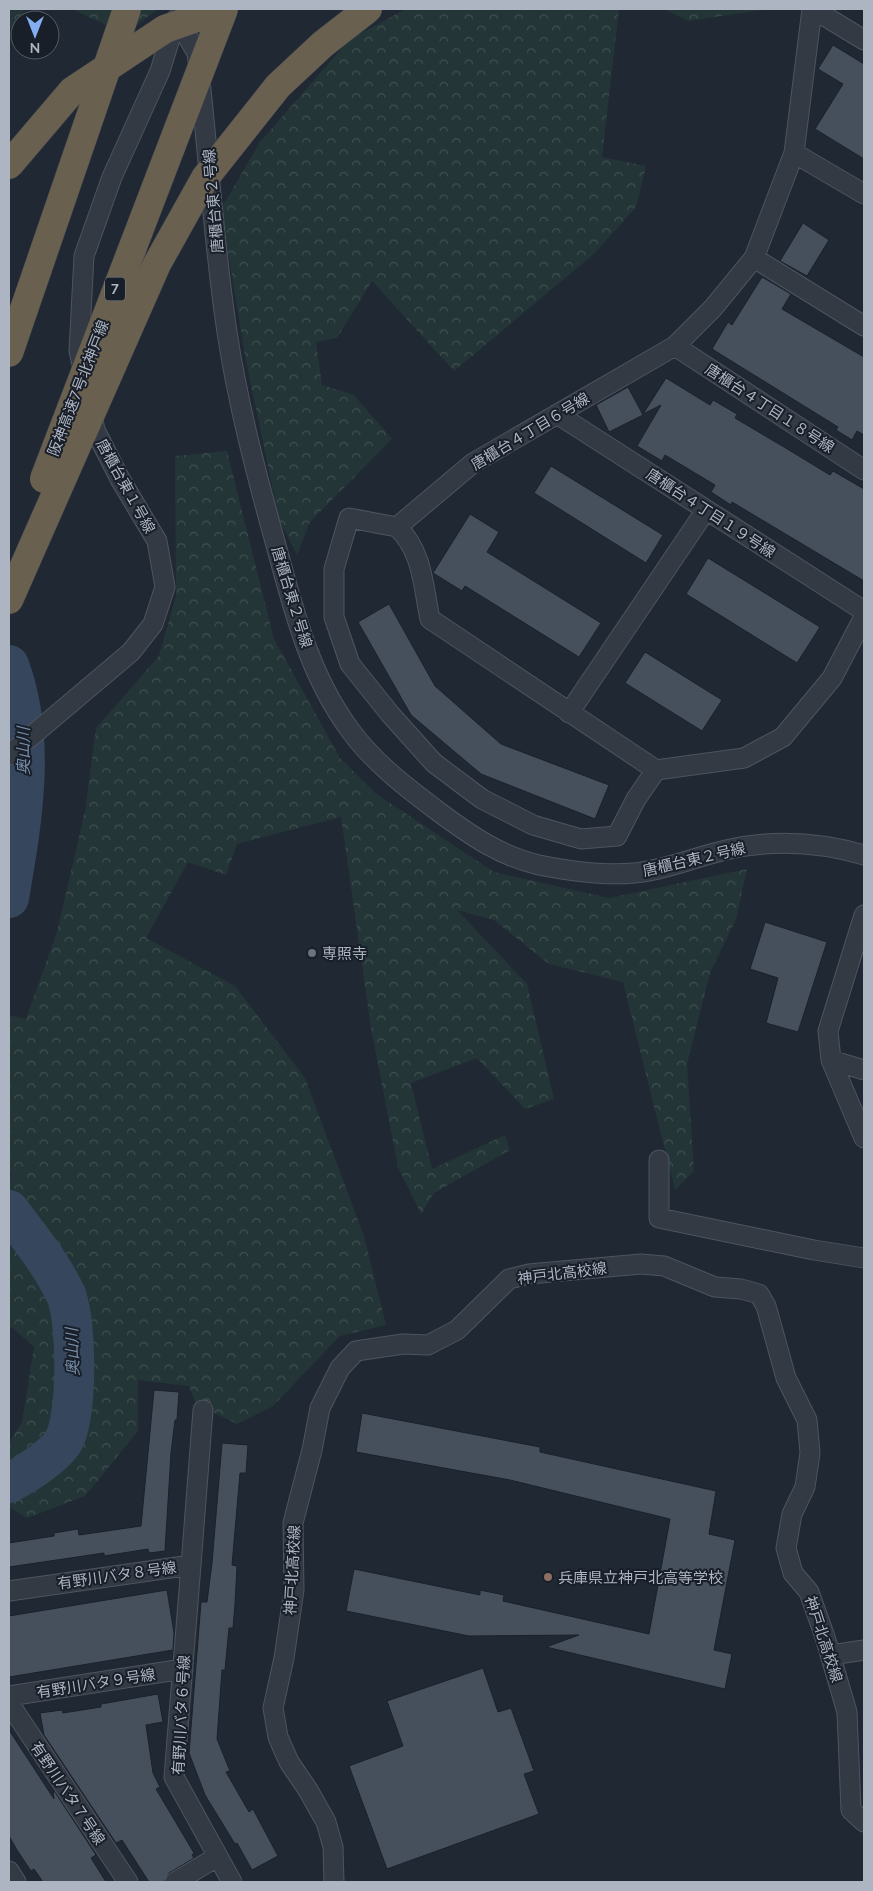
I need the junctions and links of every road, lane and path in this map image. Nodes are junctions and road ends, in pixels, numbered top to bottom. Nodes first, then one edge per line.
1 (127, 9) edge
2 (223, 9) edge
3 (368, 9) edge
4 (813, 9) edge
5 (178, 14) edge
6 (864, 40) edge
7 (794, 154) junction
8 (9, 166) edge
9 (864, 194) edge
10 (754, 258) junction
11 (864, 326) edge
12 (675, 346) junction
13 (9, 354) edge
14 (558, 414) junction
15 (864, 470) edge
16 (706, 510) junction
17 (397, 527) junction
18 (9, 571) edge
19 (9, 600) edge
20 (864, 611) edge
21 (864, 617) edge
22 (569, 713) junction
23 (9, 756) edge
24 (656, 770) junction
25 (864, 855) edge
26 (864, 915) edge
27 (831, 1060) junction
28 (864, 1070) edge
29 (864, 1138) edge
30 (659, 1160) dead end
31 (864, 1258) edge
32 (203, 1410) dead end
33 (191, 1564) junction
34 (9, 1591) edge
35 (864, 1650) edge
36 (831, 1655) junction
37 (183, 1670) junction
38 (9, 1696) edge
39 (9, 1703) edge
40 (864, 1822) edge
41 (217, 1857) junction
42 (9, 1871) edge
43 (16, 1882) edge
44 (128, 1882) edge
45 (175, 1882) edge
46 (232, 1882) edge
47 (334, 1882) edge

1 - 13 highway, bridge
2 - 8 highway, bridge
2 - 18 highway, 阪神高速7号北神戸線 / 7, bridge
3 - 19 highway, bridge
4 - 6 street
4 - 7 street, 唐櫃台４丁目６号線
5 - 23 street, 唐櫃台東１号線
5 - 25 street, 唐櫃台東２号線
7 - 9 street
7 - 10 street, 唐櫃台４丁目６号線
10 - 11 street
10 - 12 street, 唐櫃台４丁目６号線
12 - 14 street, 唐櫃台４丁目６号線
12 - 15 street, 唐櫃台４丁目１８号線
14 - 16 street, 唐櫃台４丁目１９号線
14 - 17 street, 唐櫃台４丁目６号線
16 - 20 street, 唐櫃台４丁目１９号線
16 - 22 street
17 - 22 street
17 - 24 street
21 - 24 street
22 - 24 street
26 - 27 street
27 - 28 street
27 - 29 street
30 - 31 street
32 - 33 street, 有野川バタ８号線
33 - 34 street, 有野川バタ８号線
33 - 37 street, 有野川バタ６号線
35 - 36 street
36 - 40 street, 神戸北高校線
36 - 47 street, 神戸北高校線
37 - 38 street, 有野川バタ９号線
37 - 41 street, 有野川バタ６号線
39 - 44 street, 有野川バタ７号線
41 - 45 street
41 - 46 street, 有野川バタ６号線
42 - 43 street

